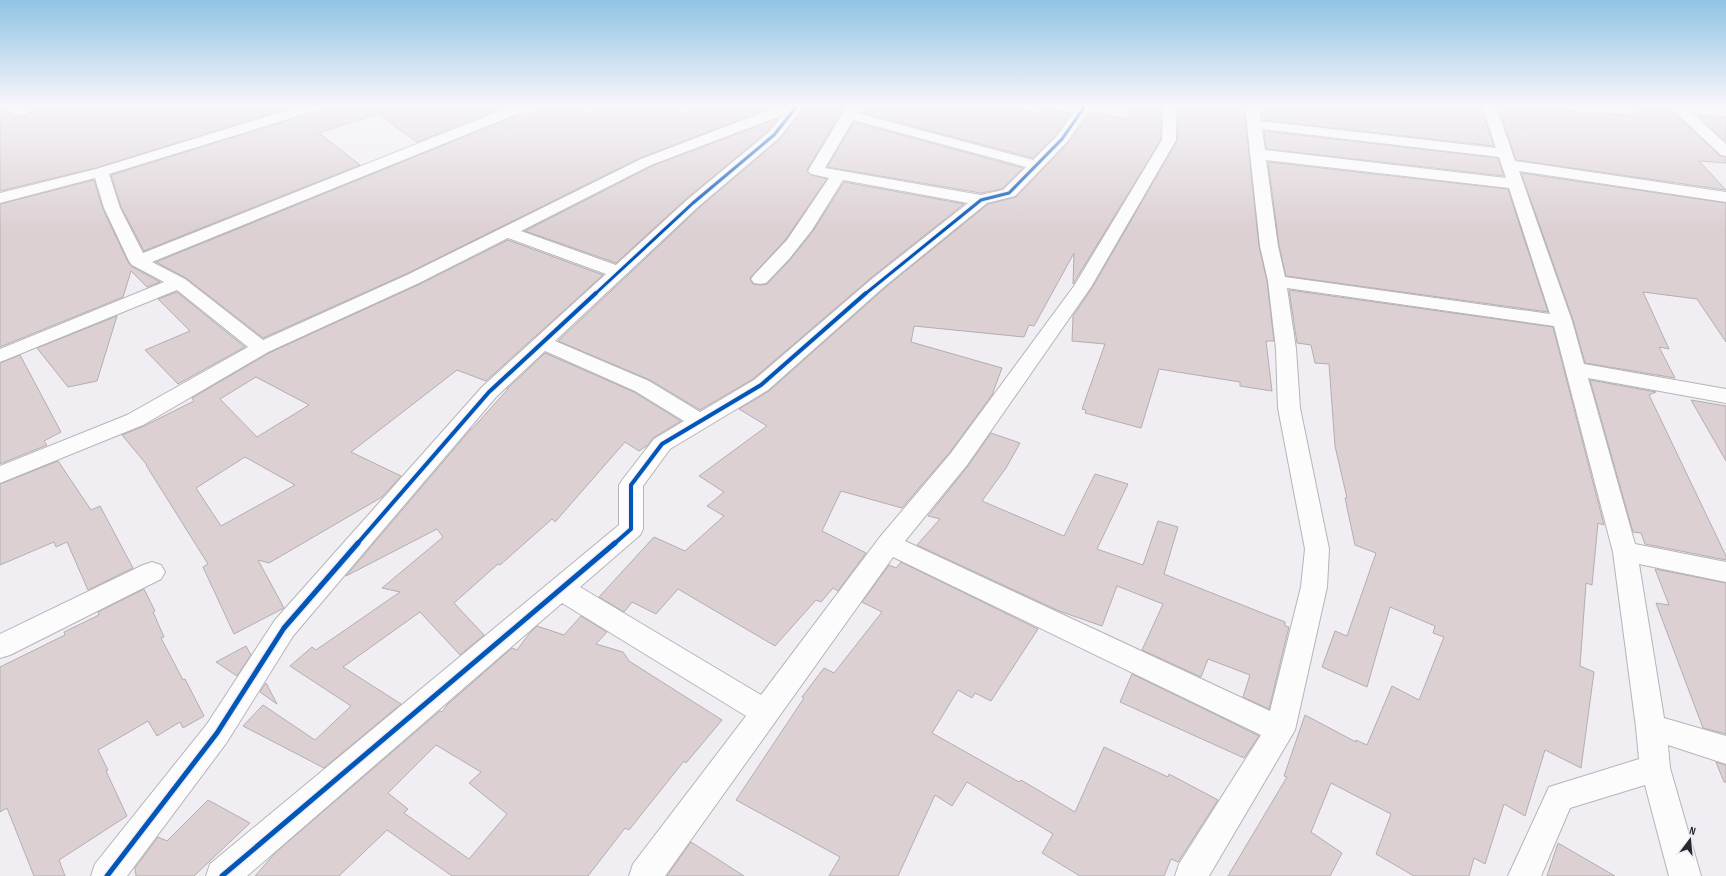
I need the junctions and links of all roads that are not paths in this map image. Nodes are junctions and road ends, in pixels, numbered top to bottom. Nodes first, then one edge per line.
1 (183, 147) edge
2 (422, 147) edge
3 (685, 147) edge
4 (760, 147) edge
5 (830, 147) edge
6 (971, 147) edge
7 (1054, 147) edge
8 (1165, 147) edge
9 (1256, 147) edge
10 (1407, 147) edge
11 (1503, 147) edge
12 (1257, 154) junction
13 (1035, 166) junction
14 (1510, 168) junction
15 (101, 172) junction
16 (838, 176) junction
17 (0, 198) edge
18 (981, 200) junction
19 (1723, 200) edge
20 (507, 232) junction
21 (138, 261) junction
22 (618, 272) junction
23 (760, 278) dead end
24 (1277, 282) junction
25 (179, 283) junction
26 (1562, 321) junction
27 (542, 343) junction
28 (261, 348) junction
29 (0, 356) edge
30 (1574, 369) junction
31 (1726, 396) edge
32 (700, 421) junction
33 (0, 475) edge
34 (889, 544) junction
35 (1625, 552) junction
36 (152, 572) dead end
37 (1726, 572) edge
38 (561, 590) junction
39 (0, 647) edge
40 (765, 712) junction
41 (1651, 726) junction
42 (1280, 730) junction
43 (1726, 750) edge
44 (1655, 768) junction
45 (107, 876) edge
46 (222, 876) edge
47 (645, 876) edge
48 (1191, 876) edge
49 (1524, 876) edge
50 (1685, 876) edge

1 - 15 street
2 - 21 street
3 - 20 street
4 - 22 street
5 - 16 street
6 - 13 street
7 - 13 street
8 - 34 street
9 - 12 street
10 - 14 street
11 - 14 street
12 - 14 street
12 - 24 street
13 - 18 street
14 - 19 street
14 - 26 street
15 - 17 street
15 - 21 street
16 - 18 street
16 - 23 street
18 - 32 street
20 - 22 street
20 - 28 street
21 - 25 street
22 - 27 street
24 - 26 street
24 - 42 street
25 - 28 street
25 - 29 street
26 - 30 street
27 - 32 street
27 - 45 street
28 - 33 street
30 - 31 street
30 - 35 street
32 - 38 street
34 - 40 street
34 - 42 street
35 - 37 street
35 - 41 street
36 - 39 street
38 - 40 street
38 - 46 street
40 - 47 street
41 - 43 street
41 - 44 street
42 - 48 street
44 - 49 street
44 - 50 street

